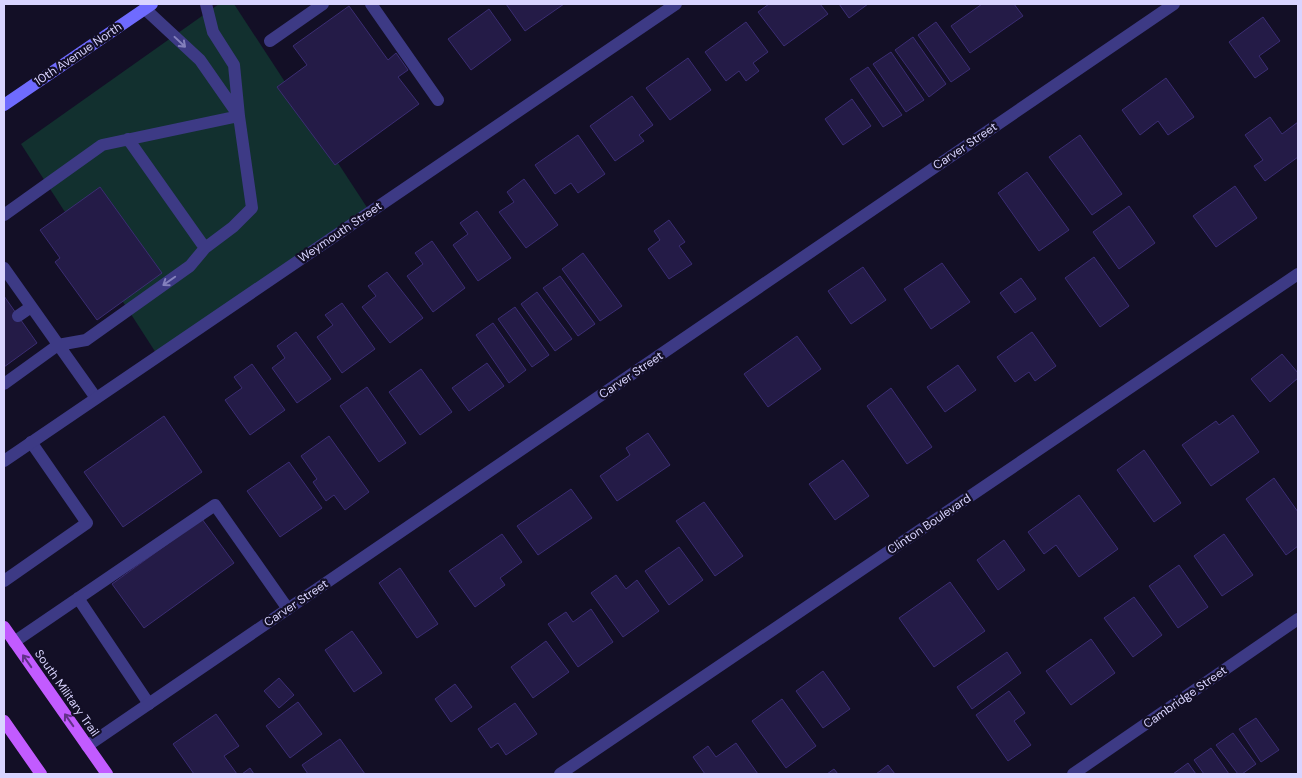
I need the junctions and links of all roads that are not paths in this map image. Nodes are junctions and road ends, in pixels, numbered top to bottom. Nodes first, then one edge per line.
1 (206, 4) edge
2 (323, 4) edge
3 (370, 4) edge
4 (676, 4) edge
5 (1174, 4) edge
6 (148, 6) edge
7 (270, 41) dead end
8 (438, 100) dead end
9 (4, 105) edge
10 (239, 116) junction
11 (128, 139) junction
12 (4, 215) edge
13 (205, 248) junction
14 (4, 269) edge
15 (1298, 274) edge
16 (31, 307) junction
17 (18, 316) dead end
18 (58, 345) junction
19 (4, 384) edge
20 (96, 398) junction
21 (31, 442) junction
22 (4, 461) edge
23 (4, 581) edge
24 (78, 598) junction
25 (288, 609) junction
26 (1298, 619) edge
27 (4, 627) edge
28 (14, 642) junction
29 (149, 704) junction
30 (4, 721) edge
31 (87, 746) junction
32 (41, 774) edge
33 (107, 774) edge
34 (560, 774) edge
35 (1073, 774) edge

1 - 10 street
2 - 7 street
3 - 8 street
4 - 20 street, Weymouth Street
5 - 25 street, Carver Street
6 - 9 street, 10th Avenue North
6 -> 10 street
10 - 11 street
10 - 13 street
11 - 12 street
11 - 13 street
13 -> 18 street
14 - 16 street
15 - 34 street, Clinton Boulevard
16 - 17 street
16 - 18 street
18 - 19 street
18 - 20 street
20 - 21 street, Weymouth Street
21 - 22 street, Weymouth Street
21 - 23 street
24 - 25 street
24 - 28 street
24 - 29 street
25 - 29 street, Carver Street
26 - 35 street, Cambridge Street
27 - 28 main road, South Military Trail
31 -> 28 main road, South Military Trail
29 - 31 street, Carver Street
30 - 32 main road
31 - 33 main road, South Military Trail

